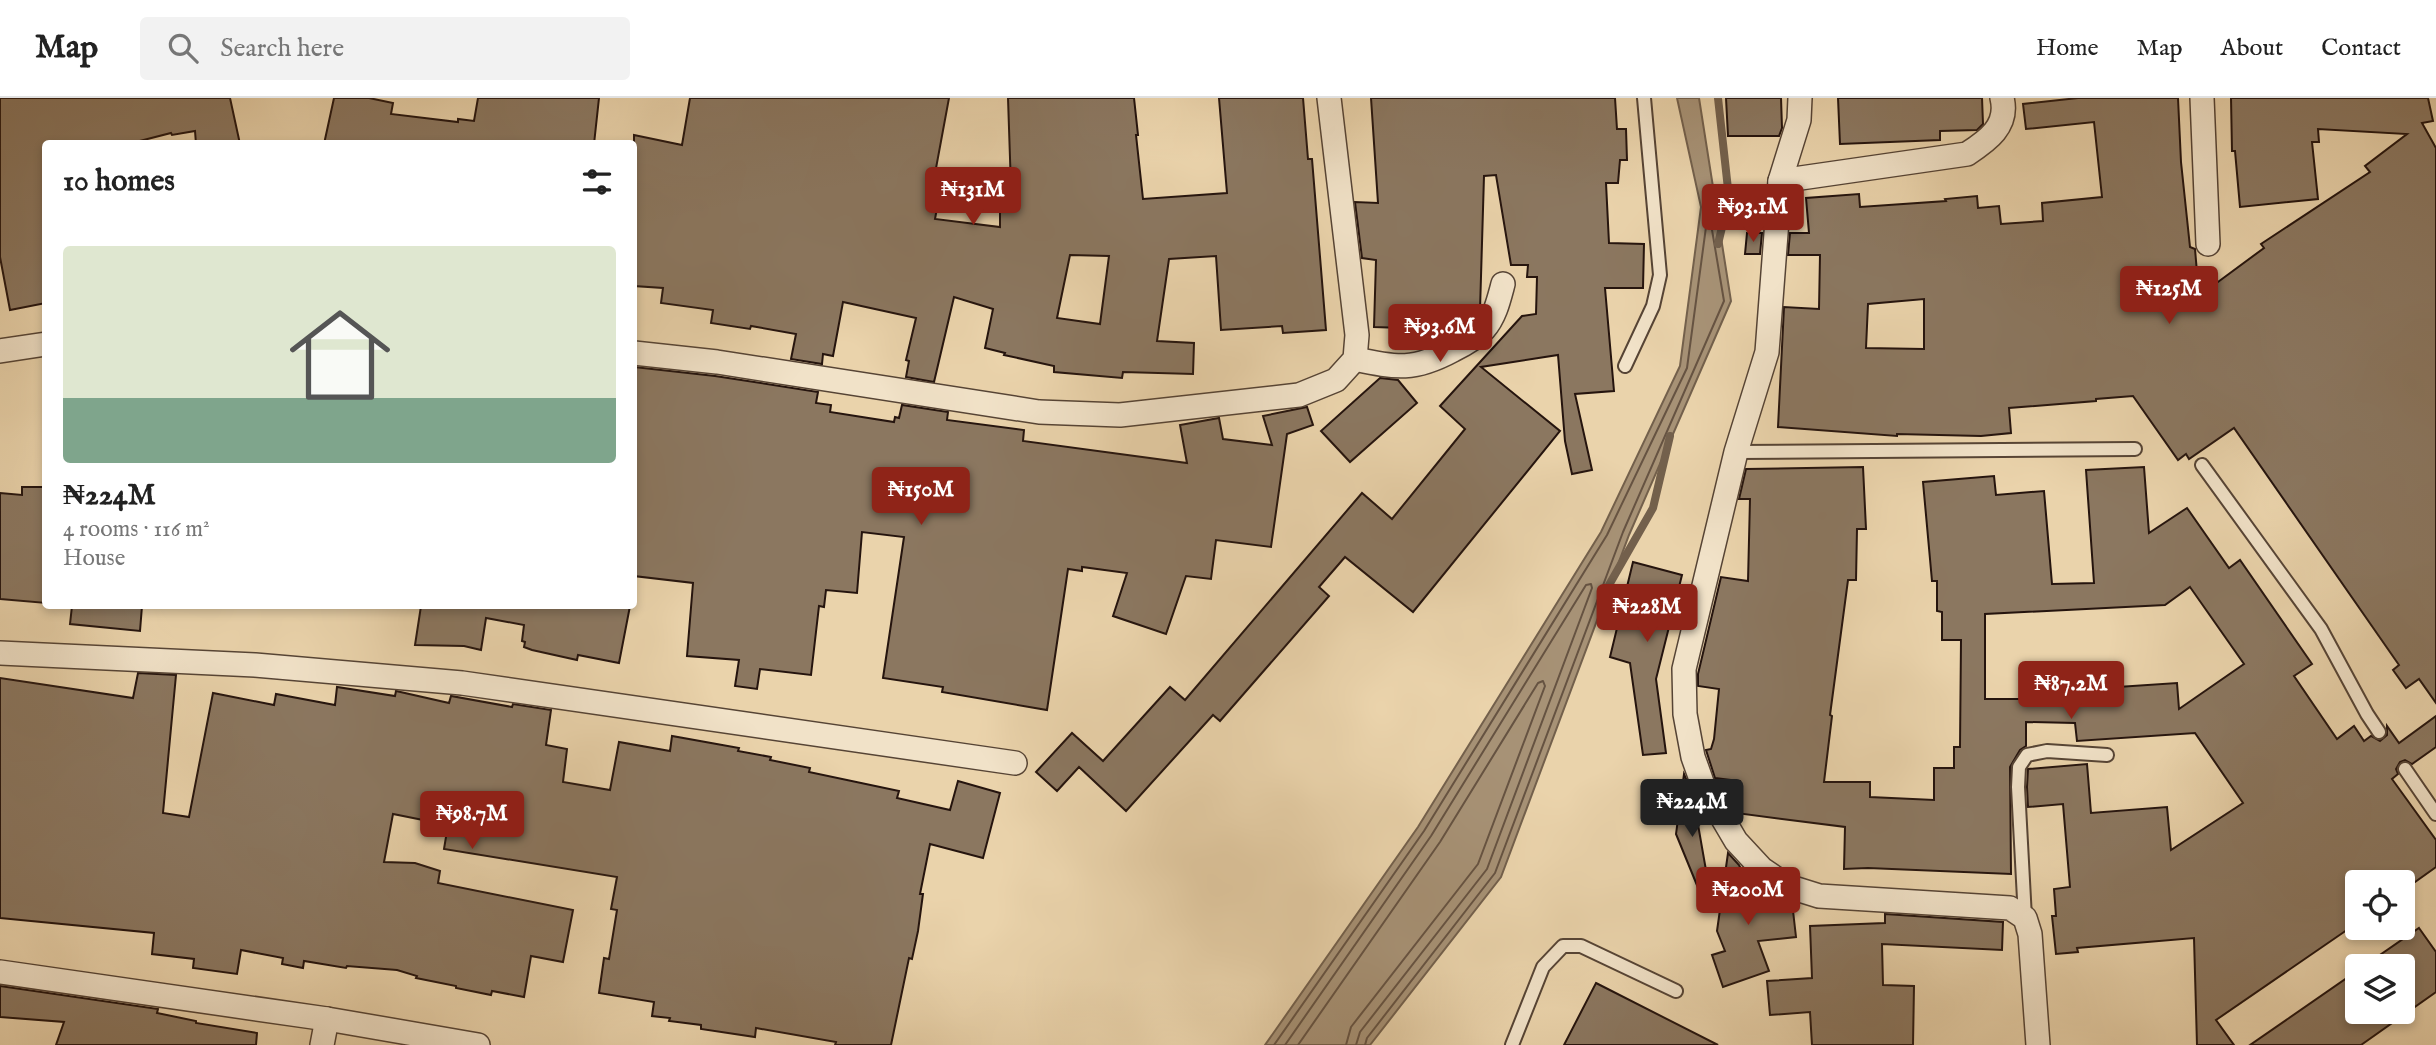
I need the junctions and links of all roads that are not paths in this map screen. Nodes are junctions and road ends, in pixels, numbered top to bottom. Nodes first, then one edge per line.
1 (1329, 98) edge
2 (1644, 98) edge
3 (1800, 98) edge
4 (2002, 98) edge
5 (2202, 98) edge
6 (1780, 181) junction
7 (2207, 244) dead end
8 (1503, 284) dead end
9 (42, 345) edge
10 (0, 351) edge
11 (637, 353) edge
12 (1355, 359) junction
13 (1625, 366) dead end
14 (2134, 449) dead end
15 (1736, 452) junction
16 (2202, 465) dead end
17 (0, 653) edge
18 (2379, 732) dead end
19 (2108, 755) dead end
20 (1015, 764) dead end
21 (2405, 769) dead end
22 (2436, 814) edge
23 (2025, 918) junction
24 (0, 972) edge
25 (1676, 990) dead end
26 (327, 1019) junction
27 (322, 1045) edge
28 (478, 1045) edge
29 (1512, 1045) edge
30 (2038, 1045) edge

1 - 12 street
2 - 13 lane
3 - 6 street
4 - 6 street
5 - 7 street
6 - 15 street
8 - 12 street
9 - 10 street
11 - 12 street
14 - 15 lane
15 - 23 street
16 - 18 lane
17 - 20 street
19 - 23 lane
21 - 22 lane
23 - 30 street
24 - 26 street
25 - 29 lane
26 - 27 street
26 - 28 street

